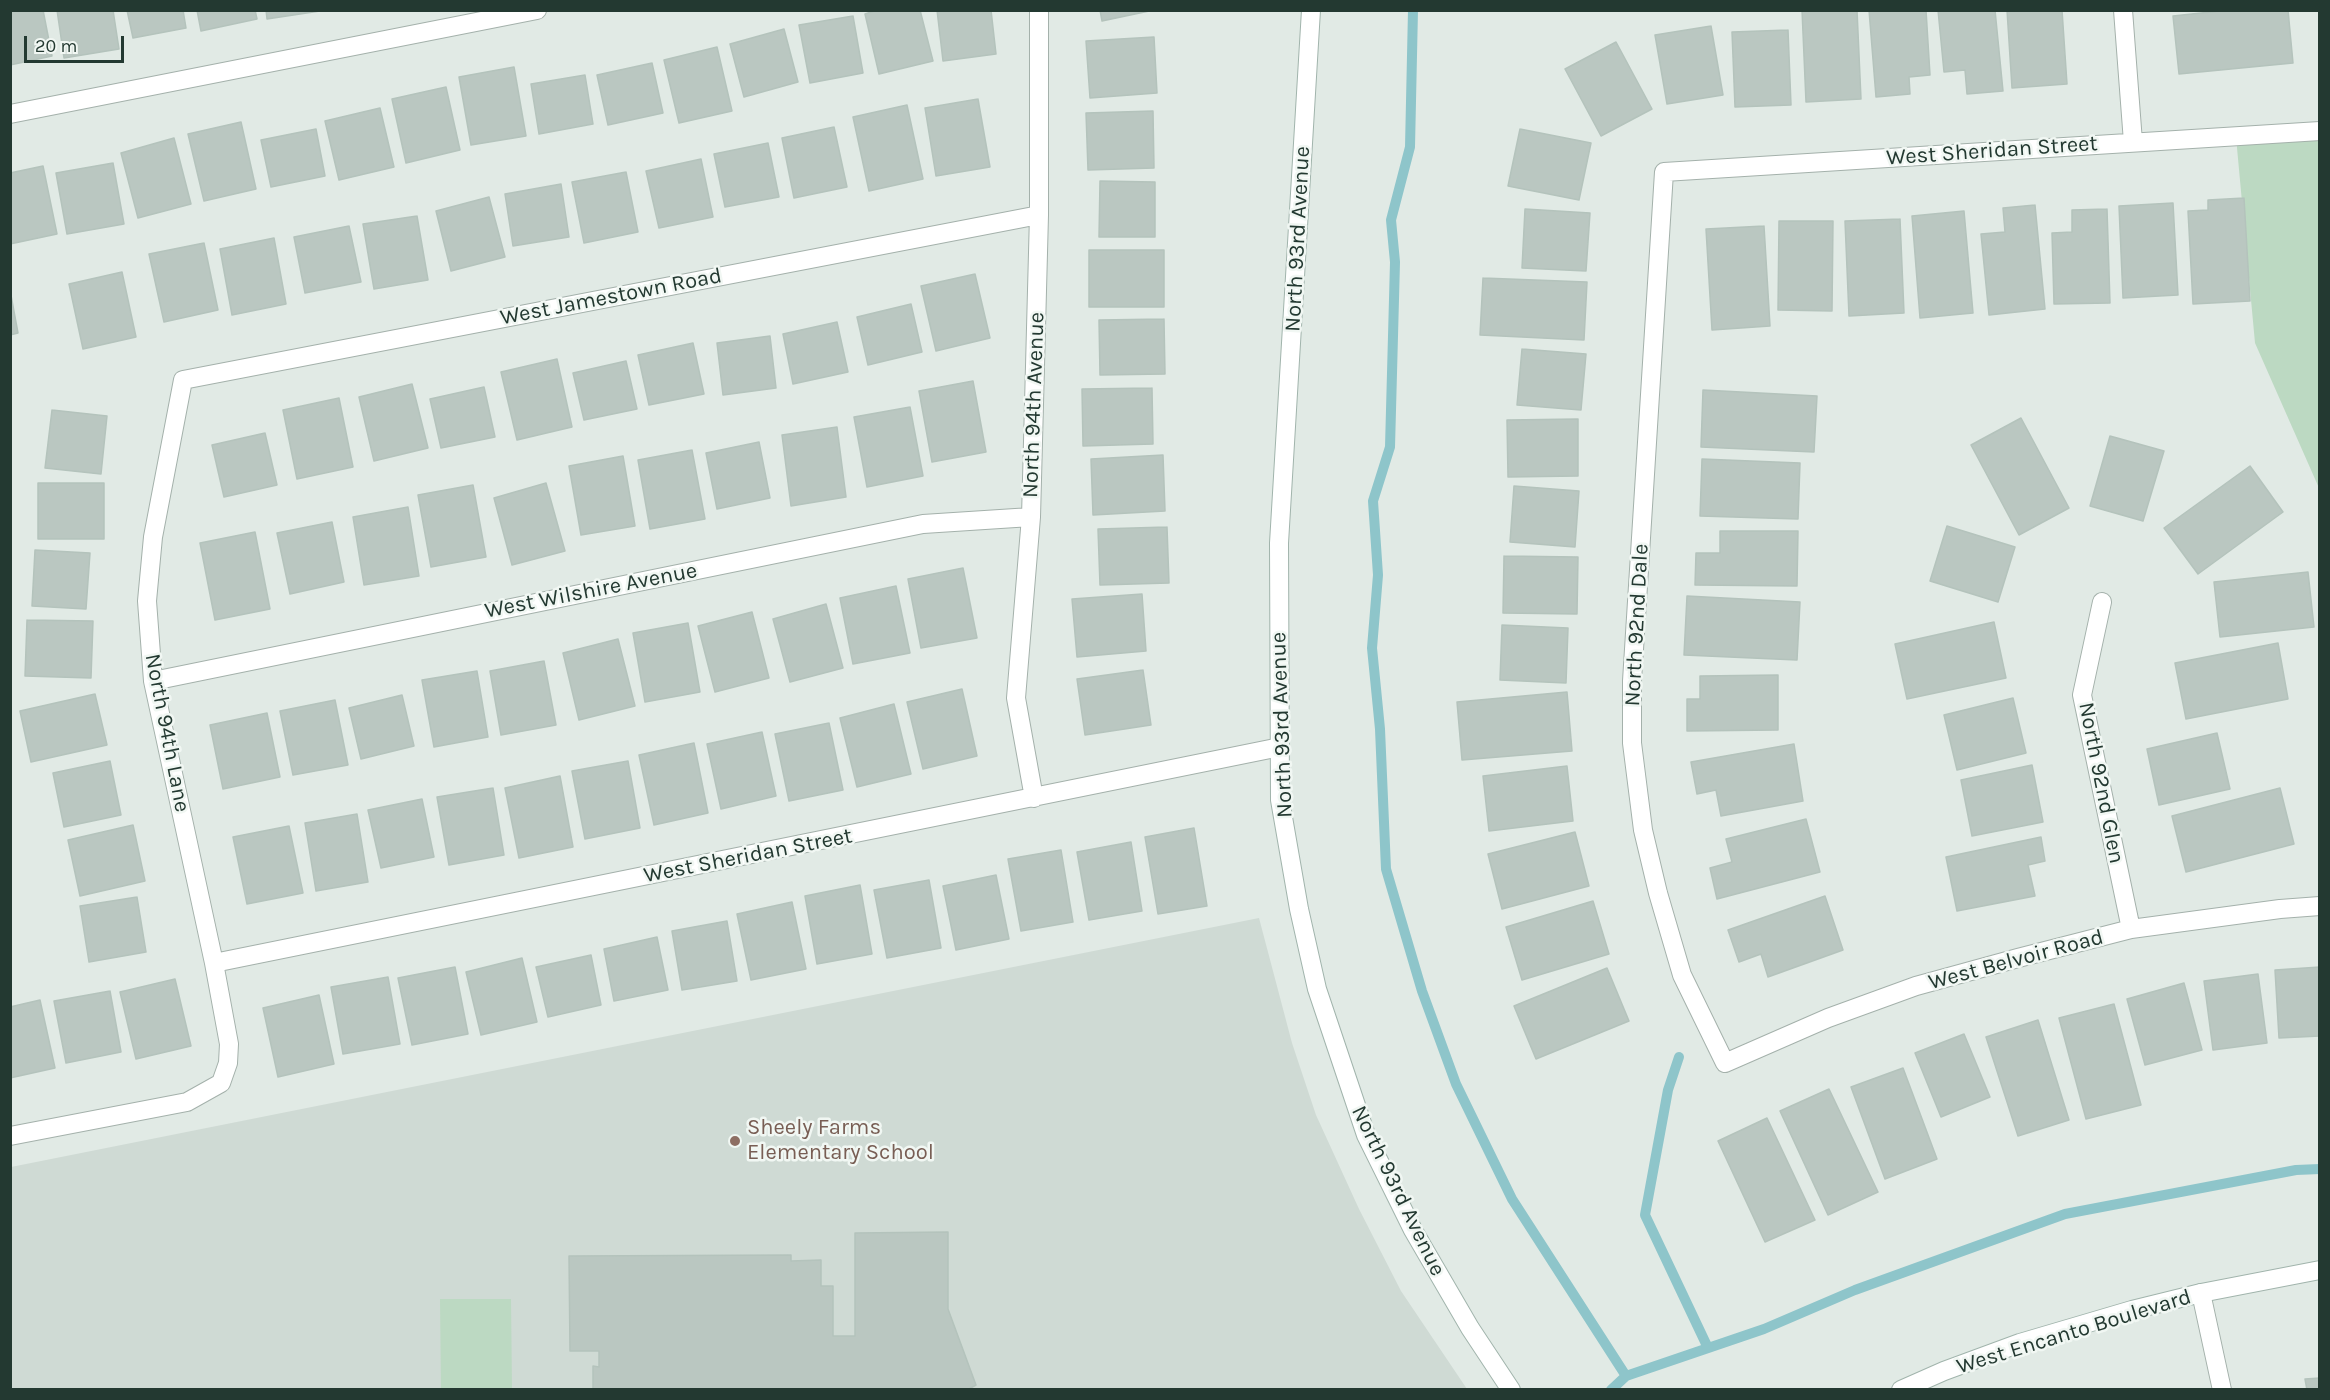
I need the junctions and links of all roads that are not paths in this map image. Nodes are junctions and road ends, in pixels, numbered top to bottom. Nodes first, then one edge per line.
1 (537, 10) edge
2 (1039, 10) edge
3 (1311, 10) edge
4 (2123, 10) edge
5 (10, 114) edge
6 (2319, 130) edge
7 (2133, 142) junction
8 (1664, 172) joint
9 (1039, 215) junction
10 (183, 380) joint
11 (1031, 517) junction
12 (2102, 602) dead end
13 (153, 681) junction
14 (1280, 747) junction
15 (1034, 798) junction
16 (2319, 906) edge
17 (2131, 929) junction
18 (214, 963) junction
19 (1725, 1063) joint
20 (10, 1136) edge
21 (2319, 1270) edge
22 (2201, 1293) junction
23 (1511, 1389) edge
24 (1902, 1389) edge
25 (2222, 1389) edge

1 - 5 street
2 - 9 street, North 94th Avenue
3 - 14 street, North 93rd Avenue
4 - 7 street
6 - 7 street, West Sheridan Street
7 - 8 street, West Sheridan Street
8 - 19 street, North 92nd Dale
9 - 10 street, West Jamestown Road
9 - 11 street, North 94th Avenue
10 - 13 street, North 94th Lane
11 - 13 street, West Wilshire Avenue
11 - 15 street, North 94th Avenue
12 - 17 street, North 92nd Glen
13 - 18 street, North 94th Lane
14 - 15 street, West Sheridan Street
14 - 23 street, North 93rd Avenue
15 - 18 street, West Sheridan Street
16 - 17 street, West Belvoir Road
17 - 19 street, West Belvoir Road
18 - 20 street, North 94th Lane
21 - 22 street, West Encanto Boulevard
22 - 24 street, West Encanto Boulevard
22 - 25 street

